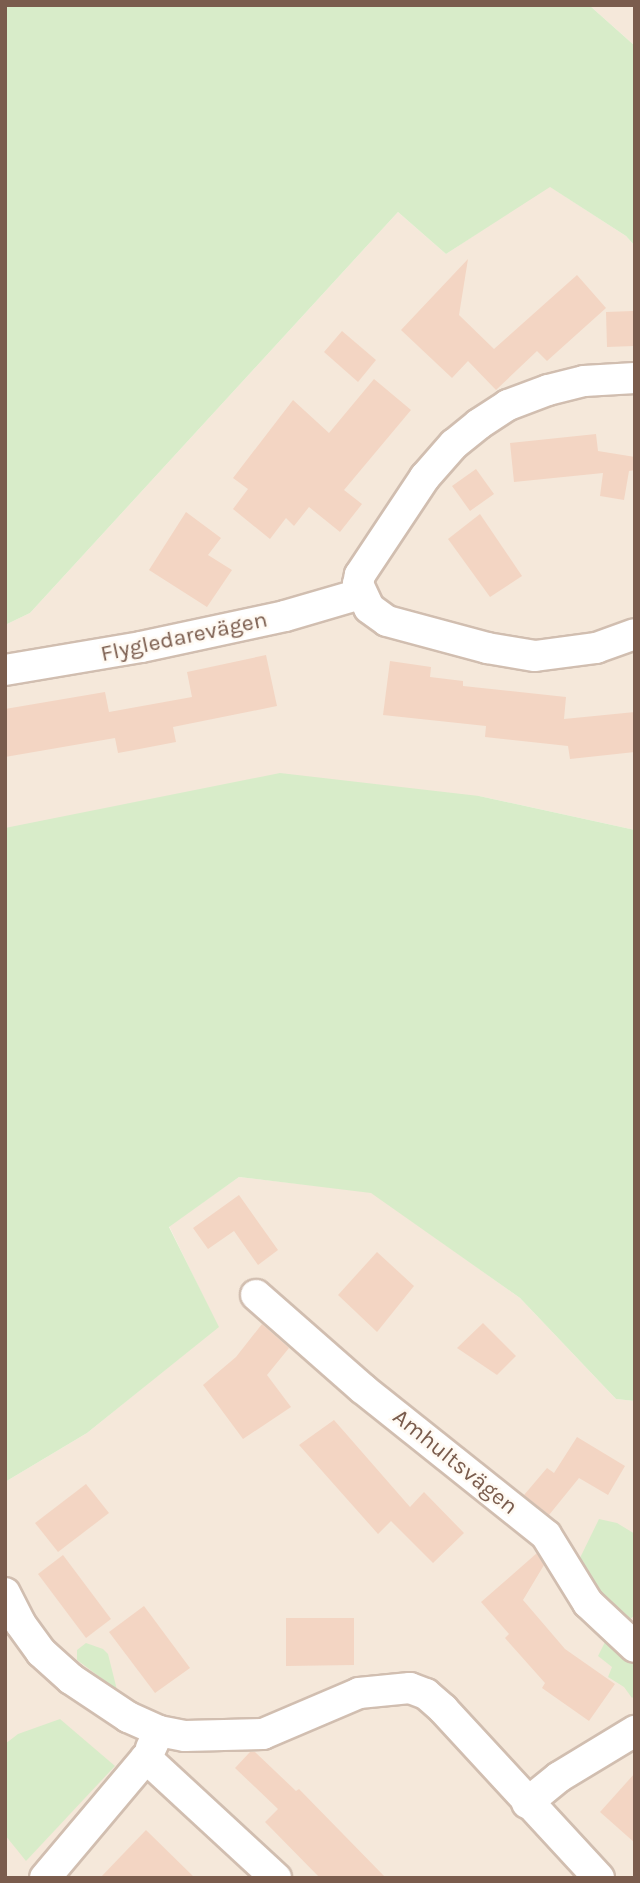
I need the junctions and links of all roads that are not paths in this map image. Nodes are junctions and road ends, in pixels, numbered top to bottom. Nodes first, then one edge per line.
1 (635, 379) edge
2 (360, 594) junction
3 (635, 634) edge
4 (5, 670) edge
5 (256, 1295) dead end
6 (5, 1593) edge
7 (635, 1647) edge
8 (159, 1731) junction
9 (635, 1731) edge
10 (146, 1758) junction
11 (527, 1803) junction
12 (45, 1878) edge
13 (275, 1878) edge
14 (599, 1878) edge

1 - 2 street
2 - 3 street
2 - 4 street, Flygledarevägen
5 - 7 street, Amhultsvägen
6 - 8 street
8 - 10 street
8 - 11 street
9 - 11 street
10 - 12 street
10 - 13 street
11 - 14 street

